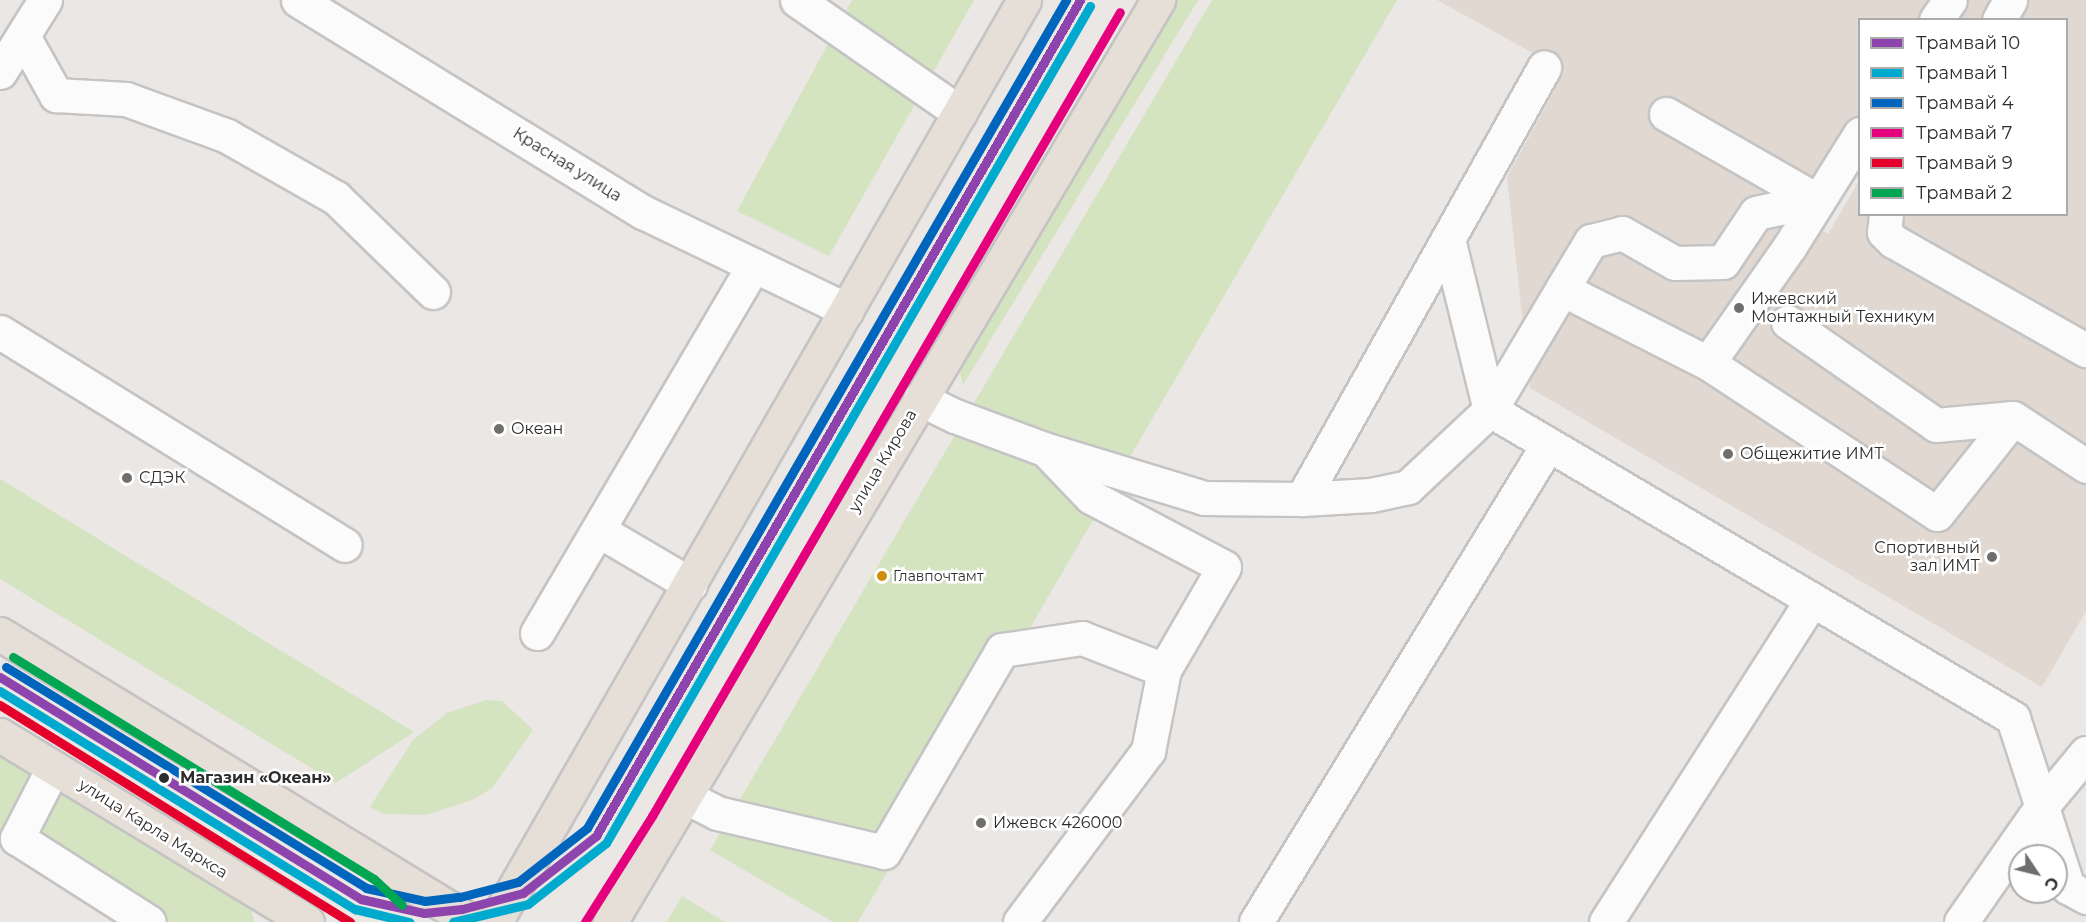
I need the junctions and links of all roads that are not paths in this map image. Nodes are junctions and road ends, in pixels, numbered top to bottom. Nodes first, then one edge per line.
1 (45, 0) edge
2 (298, 0) edge
3 (796, 0) edge
4 (1024, 0) edge
5 (1158, 0) edge
6 (1950, 0) edge
7 (2010, 0) edge
8 (1937, 18) edge
9 (2000, 18) edge
10 (23, 36) junction
11 (1544, 67) dead end
12 (0, 72) edge
13 (960, 112) junction
14 (1666, 114) dead end
15 (1858, 137) edge
16 (1816, 200) junction
17 (1886, 216) edge
18 (1448, 239) junction
19 (1723, 262) junction
20 (754, 265) junction
21 (1562, 289) junction
22 (433, 292) dead end
23 (1754, 298) junction
24 (847, 310) junction
25 (1788, 322) dead end
26 (0, 332) edge
27 (2086, 350) edge
28 (1708, 363) junction
29 (920, 399) junction
30 (1490, 410) junction
31 (2013, 418) junction
32 (1547, 446) junction
33 (1044, 449) junction
34 (2086, 466) edge
35 (1302, 499) junction
36 (598, 530) junction
37 (345, 544) dead end
38 (690, 584) junction
39 (1811, 602) junction
40 (537, 633) dead end
41 (0, 634) edge
42 (1164, 670) junction
43 (0, 735) edge
44 (2086, 753) edge
45 (53, 768) junction
46 (684, 796) junction
47 (2042, 806) junction
48 (2086, 897) edge
49 (149, 922) edge
50 (307, 922) edge
51 (472, 922) edge
52 (495, 922) edge
53 (610, 922) edge
54 (1020, 922) edge
55 (1256, 922) edge
56 (1605, 922) edge
57 (1961, 922) edge

1 - 10 lane
2 - 20 lane, Красная улица
3 - 13 lane
4 - 13 main road
5 - 29 main road, улица Кирова
6 - 8 lane
7 - 9 lane
10 - 12 lane
10 - 22 lane
11 - 18 lane
13 - 24 main road
14 - 16 lane
15 - 16 lane
16 - 19 lane
16 - 23 lane
17 - 27 lane
18 - 30 lane
18 - 35 lane
19 - 21 lane
19 - 23 lane
20 - 24 lane, Красная улица
20 - 36 lane
21 - 28 lane
21 - 30 lane
23 - 28 lane
24 - 38 main road
25 - 31 lane
26 - 37 lane
28 - 31 lane
29 - 33 lane
29 - 46 main road, улица Кирова
30 - 32 lane
30 - 35 lane
31 - 34 lane
32 - 39 lane
32 - 55 lane
33 - 35 lane
33 - 42 lane
36 - 38 lane
36 - 40 lane
38 - 52 main road
39 - 47 lane
39 - 56 lane
41 - 51 main road
42 - 46 lane
42 - 54 lane
43 - 45 main road, улица Карла Маркса
44 - 47 lane
45 - 49 lane
45 - 50 main road, улица Карла Маркса
46 - 53 main road, улица Кирова
47 - 48 lane
47 - 57 lane

